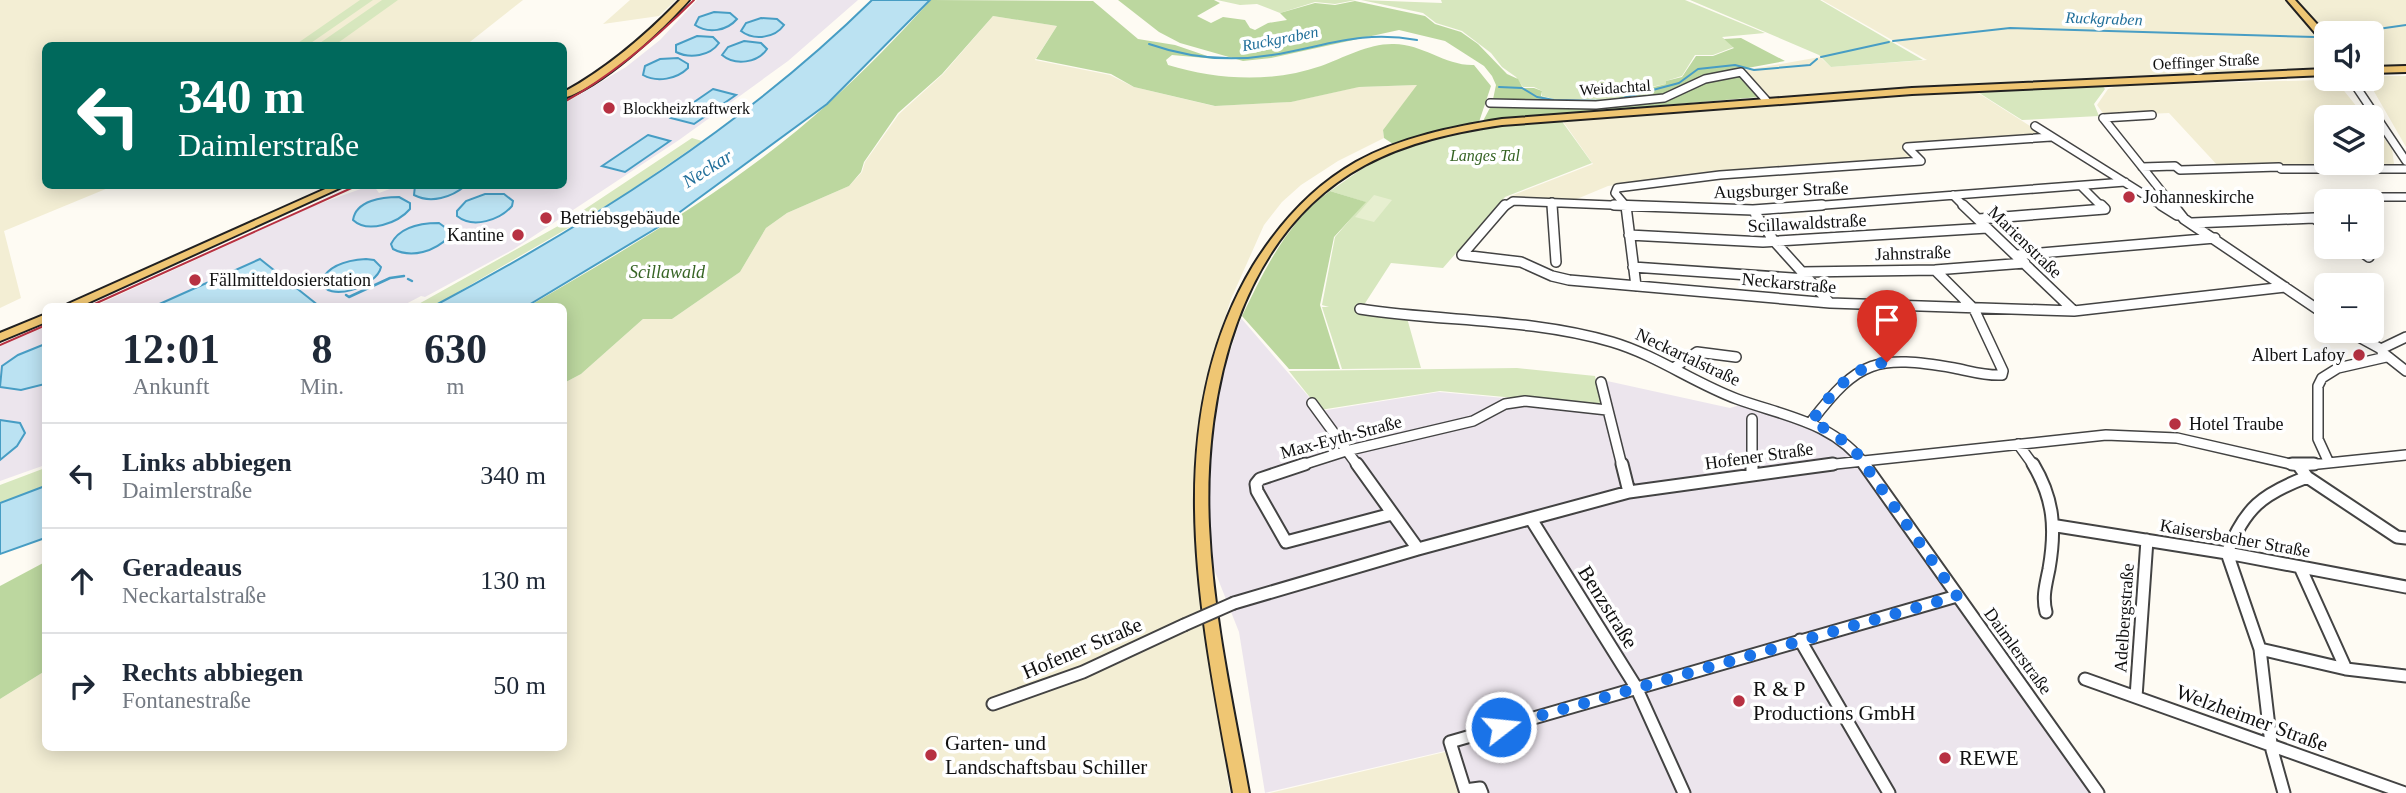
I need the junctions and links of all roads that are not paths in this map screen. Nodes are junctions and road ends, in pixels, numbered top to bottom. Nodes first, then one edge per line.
1 (685, 0) edge
2 (2291, 0) edge
3 (2314, 26) edge
4 (2406, 69) edge
5 (2384, 70) edge
6 (2314, 73) edge
7 (2359, 91) edge
8 (567, 93) edge
9 (1766, 100) junction
10 (1490, 103) dead end
11 (2152, 116) dead end
12 (2035, 126) dead end
13 (2051, 137) junction
14 (2406, 162) edge
15 (2142, 167) junction
16 (2406, 169) edge
17 (2125, 183) junction
18 (2081, 186) junction
19 (332, 189) edge
20 (1953, 195) junction
21 (2384, 197) edge
22 (2406, 197) edge
23 (1552, 202) junction
24 (1626, 206) junction
25 (1754, 210) junction
26 (2314, 218) edge
27 (1979, 219) junction
28 (2188, 221) junction
29 (1987, 228) junction
30 (1629, 235) junction
31 (2216, 238) junction
32 (1774, 241) junction
33 (1462, 255) joint
34 (2017, 255) junction
35 (1556, 262) dead end
36 (2025, 263) junction
37 (1633, 267) junction
38 (1935, 270) junction
39 (1805, 276) junction
40 (1636, 286) junction
41 (2285, 287) junction
42 (79, 303) edge
43 (1830, 303) junction
44 (2314, 307) edge
45 (1360, 309) dead end
46 (1974, 309) junction
47 (2074, 311) junction
48 (42, 319) edge
49 (0, 337) edge
50 (2406, 337) edge
51 (2367, 343) edge
52 (2383, 353) junction
53 (1736, 357) dead end
54 (1675, 367) junction
55 (2406, 370) edge
56 (1601, 382) dead end
57 (1312, 403) dead end
58 (1607, 410) junction
59 (1752, 419) dead end
60 (1811, 422) junction
61 (2018, 444) junction
62 (1346, 451) junction
63 (2406, 455) edge
64 (1862, 461) junction
65 (2329, 463) junction
66 (2299, 466) junction
67 (1752, 474) junction
68 (2306, 477) junction
69 (1629, 492) junction
70 (1392, 514) junction
71 (1531, 519) junction
72 (2057, 526) junction
73 (2406, 538) edge
74 (2147, 540) junction
75 (1418, 549) junction
76 (2227, 553) junction
77 (2301, 567) junction
78 (2406, 587) edge
79 (1957, 596) junction
80 (2046, 612) dead end
81 (1800, 640) junction
82 (2260, 649) junction
83 (2346, 668) junction
84 (2406, 676) edge
85 (2085, 679) dead end
86 (1636, 687) junction
87 (2136, 697) junction
88 (993, 704) dead end
89 (2272, 747) junction
90 (1241, 793) edge
91 (1482, 793) edge
92 (1684, 793) edge
93 (1889, 793) edge
94 (2098, 793) edge
95 (2284, 793) edge
96 (2405, 793) edge

1 - 8 main road
2 - 3 main road
4 - 5 main road
6 - 9 main road, Oeffinger Straße
7 - 14 street
9 - 10 street, Weidachtal
9 - 90 main road, Oeffinger Straße
11 - 15 street
12 - 13 street
13 - 17 street
13 - 24 street
15 - 16 street
15 - 28 street
17 - 18 street, Augsburger Straße
17 - 28 street
18 - 20 street, Augsburger Straße
18 - 27 street
19 - 42 main road
20 - 25 street, Augsburger Straße
20 - 27 street, Marienstraße
21 - 22 street
23 - 24 street, Augsburger Straße
23 - 33 street, Augsburger Straße
23 - 35 street
24 - 25 street, Augsburger Straße
24 - 30 street
25 - 32 street
26 - 28 street
27 - 29 street, Marienstraße
28 - 31 street
29 - 32 street, Scillawaldstraße
29 - 34 street, Marienstraße
30 - 32 street, Scillawaldstraße
30 - 37 street
31 - 34 street
31 - 41 street
32 - 39 street
33 - 40 street, Neckarstraße
34 - 36 street, Marienstraße
36 - 38 street, Jahnstraße
36 - 47 street, Marienstraße
37 - 39 street, Jahnstraße
37 - 40 street
38 - 39 street, Jahnstraße
38 - 46 street
39 - 43 street
40 - 43 street, Neckarstraße
41 - 44 street
41 - 47 street, Neckarstraße
43 - 46 street, Neckarstraße
45 - 54 street, Neckartalstraße
46 - 47 street, Neckarstraße
46 - 60 street
48 - 49 main road
50 - 52 street
51 - 52 street
52 - 55 street
52 - 65 street
53 - 54 street
54 - 60 street, Neckartalstraße
56 - 58 street
57 - 62 street
58 - 62 street, Max-Eyth-Straße
58 - 69 street
59 - 67 street
60 - 64 street, Neckartalstraße
61 - 64 street, Hofener Straße
61 - 66 street, Hofener Straße
61 - 72 street
62 - 70 street
62 - 70 street, Max-Eyth-Straße
63 - 65 street, Hofener Straße
64 - 67 street, Hofener Straße
64 - 79 street, Daimlerstraße
65 - 66 street, Hofener Straße
66 - 68 street
67 - 69 street, Hofener Straße
68 - 73 street
68 - 76 street
69 - 71 street, Hofener Straße
70 - 75 street
71 - 75 street, Hofener Straße
71 - 86 street, Benzstraße
72 - 74 street, Kaisersbacher Straße
72 - 80 street
74 - 76 street, Kaisersbacher Straße
74 - 87 street, Adelbergstraße
75 - 88 street, Hofener Straße, bridge
76 - 77 street, Kaisersbacher Straße
76 - 82 street
77 - 78 street, Kaisersbacher Straße
77 - 83 street
79 - 81 street
79 - 94 street, Daimlerstraße
81 - 86 street
81 - 93 street
82 - 83 street
82 - 89 street
83 - 84 street
85 - 87 street, Welzheimer Straße
86 - 91 street
86 - 92 street, Benzstraße
87 - 89 street, Welzheimer Straße
89 - 95 street
89 - 96 street, Welzheimer Straße

